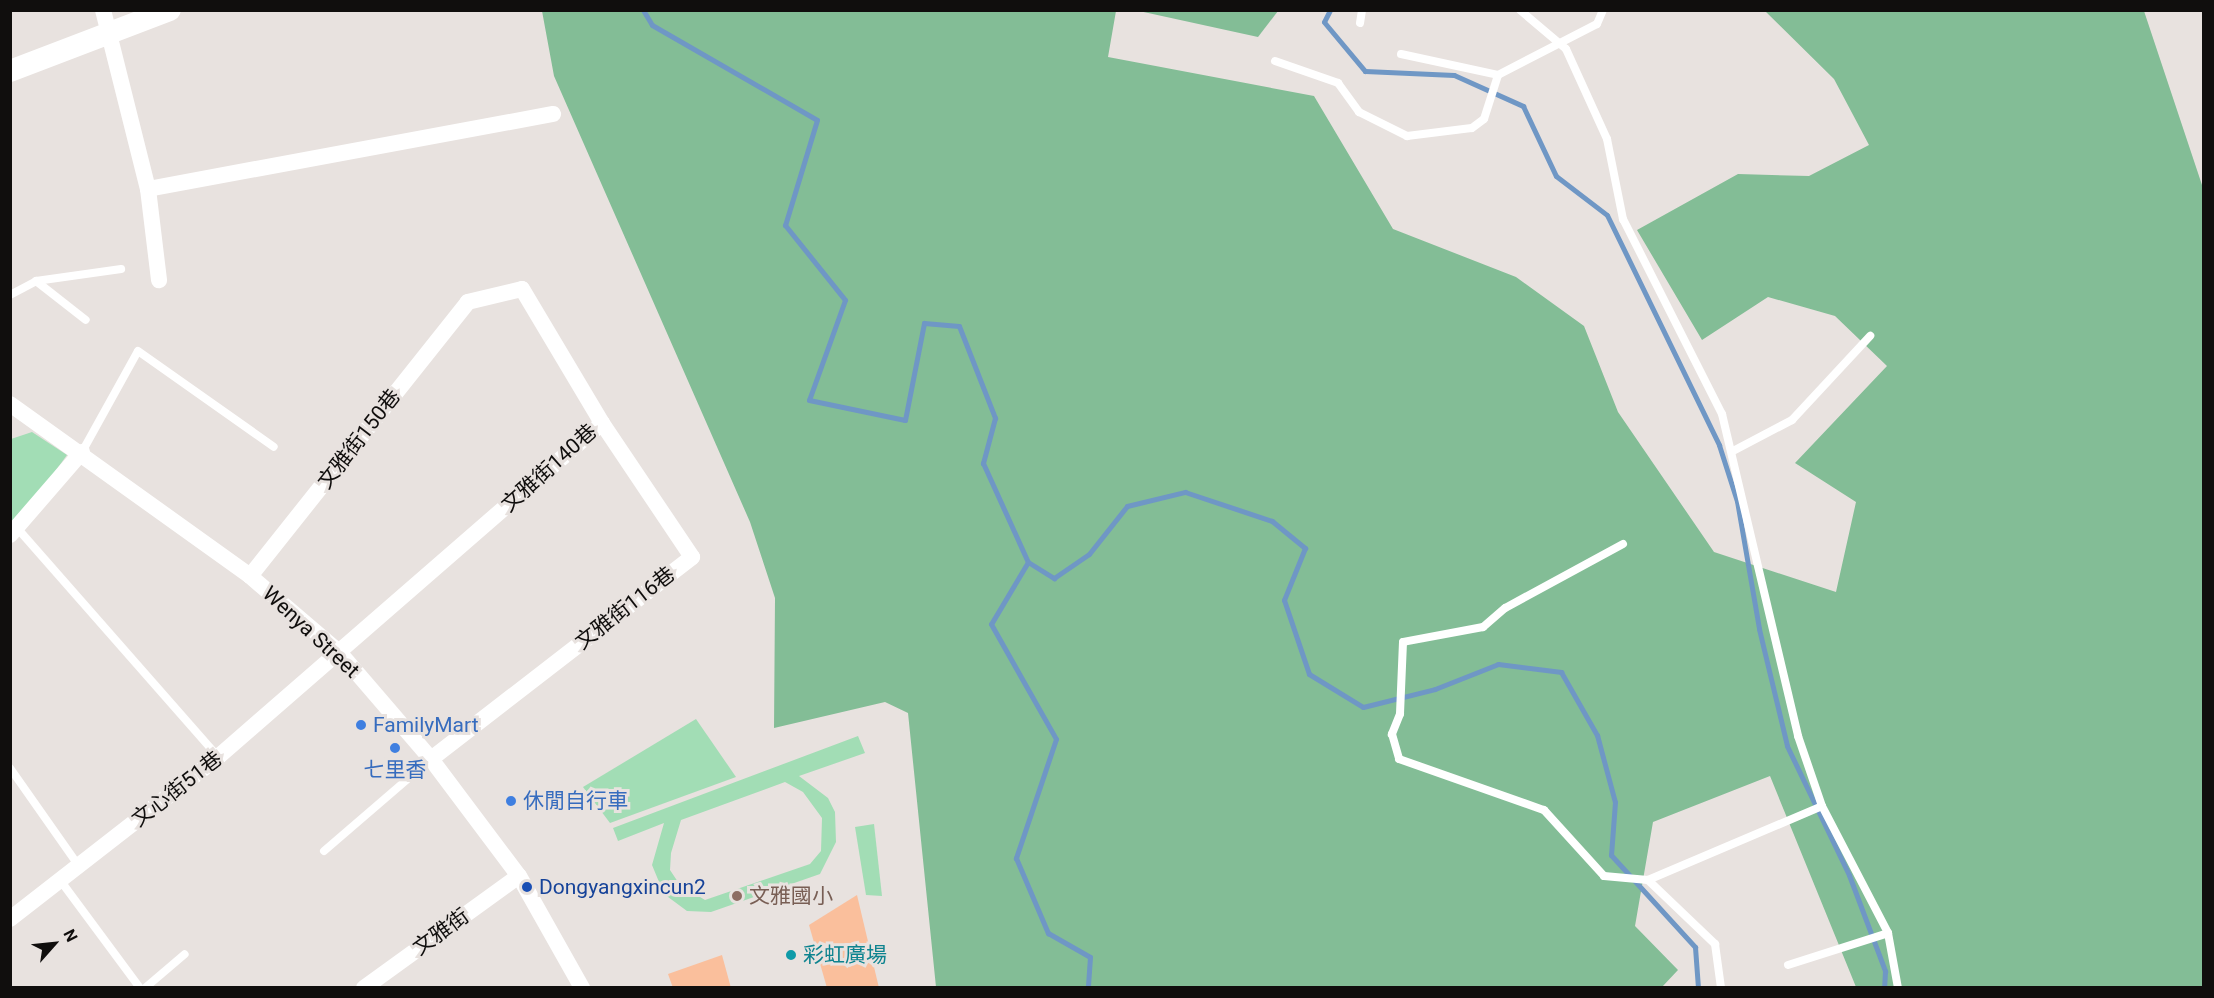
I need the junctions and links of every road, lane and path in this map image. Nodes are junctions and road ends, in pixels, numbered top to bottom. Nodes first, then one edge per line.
1 (170, 10) edge
2 (1362, 10) edge
3 (1520, 10) edge
4 (1603, 10) edge
5 (105, 21) edge
6 (1360, 23) dead end
7 (1556, 41) junction
8 (1401, 54) dead end
9 (1275, 61) dead end
10 (13, 65) edge
11 (1496, 79) junction
12 (553, 114) dead end
13 (148, 189) junction
14 (120, 269) dead end
15 (159, 280) dead end
16 (36, 281) junction
17 (10, 296) edge
18 (468, 302) joint
19 (86, 320) dead end
20 (1870, 336) dead end
21 (10, 404) edge
22 (602, 423) junction
23 (274, 447) dead end
24 (1733, 451) junction
25 (82, 452) junction
26 (14, 532) edge
27 (1623, 544) dead end
28 (250, 576) junction
29 (339, 652) junction
30 (218, 757) junction
31 (431, 759) junction
32 (10, 768) edge
33 (1822, 806) junction
34 (324, 851) dead end
35 (79, 866) junction
36 (519, 876) junction
37 (1644, 879) junction
38 (60, 880) junction
39 (10, 919) edge
40 (1885, 934) junction
41 (185, 954) dead end
42 (1788, 965) dead end
43 (142, 987) edge
44 (364, 987) edge
45 (582, 987) edge
46 (1721, 987) edge
47 (1898, 987) edge

1 - 5 street
2 - 6 lane
3 - 7 lane
4 - 7 lane
5 - 10 street
5 - 13 street
7 - 11 lane
7 - 24 lane
8 - 11 lane
9 - 11 lane
12 - 13 street
13 - 15 street
14 - 16 lane
16 - 17 lane
16 - 19 lane
18 - 22 street, 文雅街140巷
18 - 28 street, 文雅街150巷
20 - 24 lane
21 - 25 street, Wenya Street
22 - 29 street, 文雅街140巷
22 - 31 street, 文雅街116巷
23 - 25 lane
24 - 33 lane
25 - 26 street
25 - 28 street, Wenya Street
26 - 30 lane
27 - 37 lane
28 - 29 street, Wenya Street
29 - 30 street, 文心街51巷
29 - 31 street, Wenya Street
30 - 35 street, 文心街51巷
31 - 34 lane
31 - 36 street, Wenya Street
32 - 35 lane
33 - 37 lane
33 - 40 lane
35 - 38 street, 文心街51巷
36 - 44 street, 文雅街
36 - 45 street, Wenya Street
37 - 46 lane
38 - 39 street, 文心街51巷
38 - 43 lane
40 - 42 lane
40 - 47 lane
41 - 43 lane

